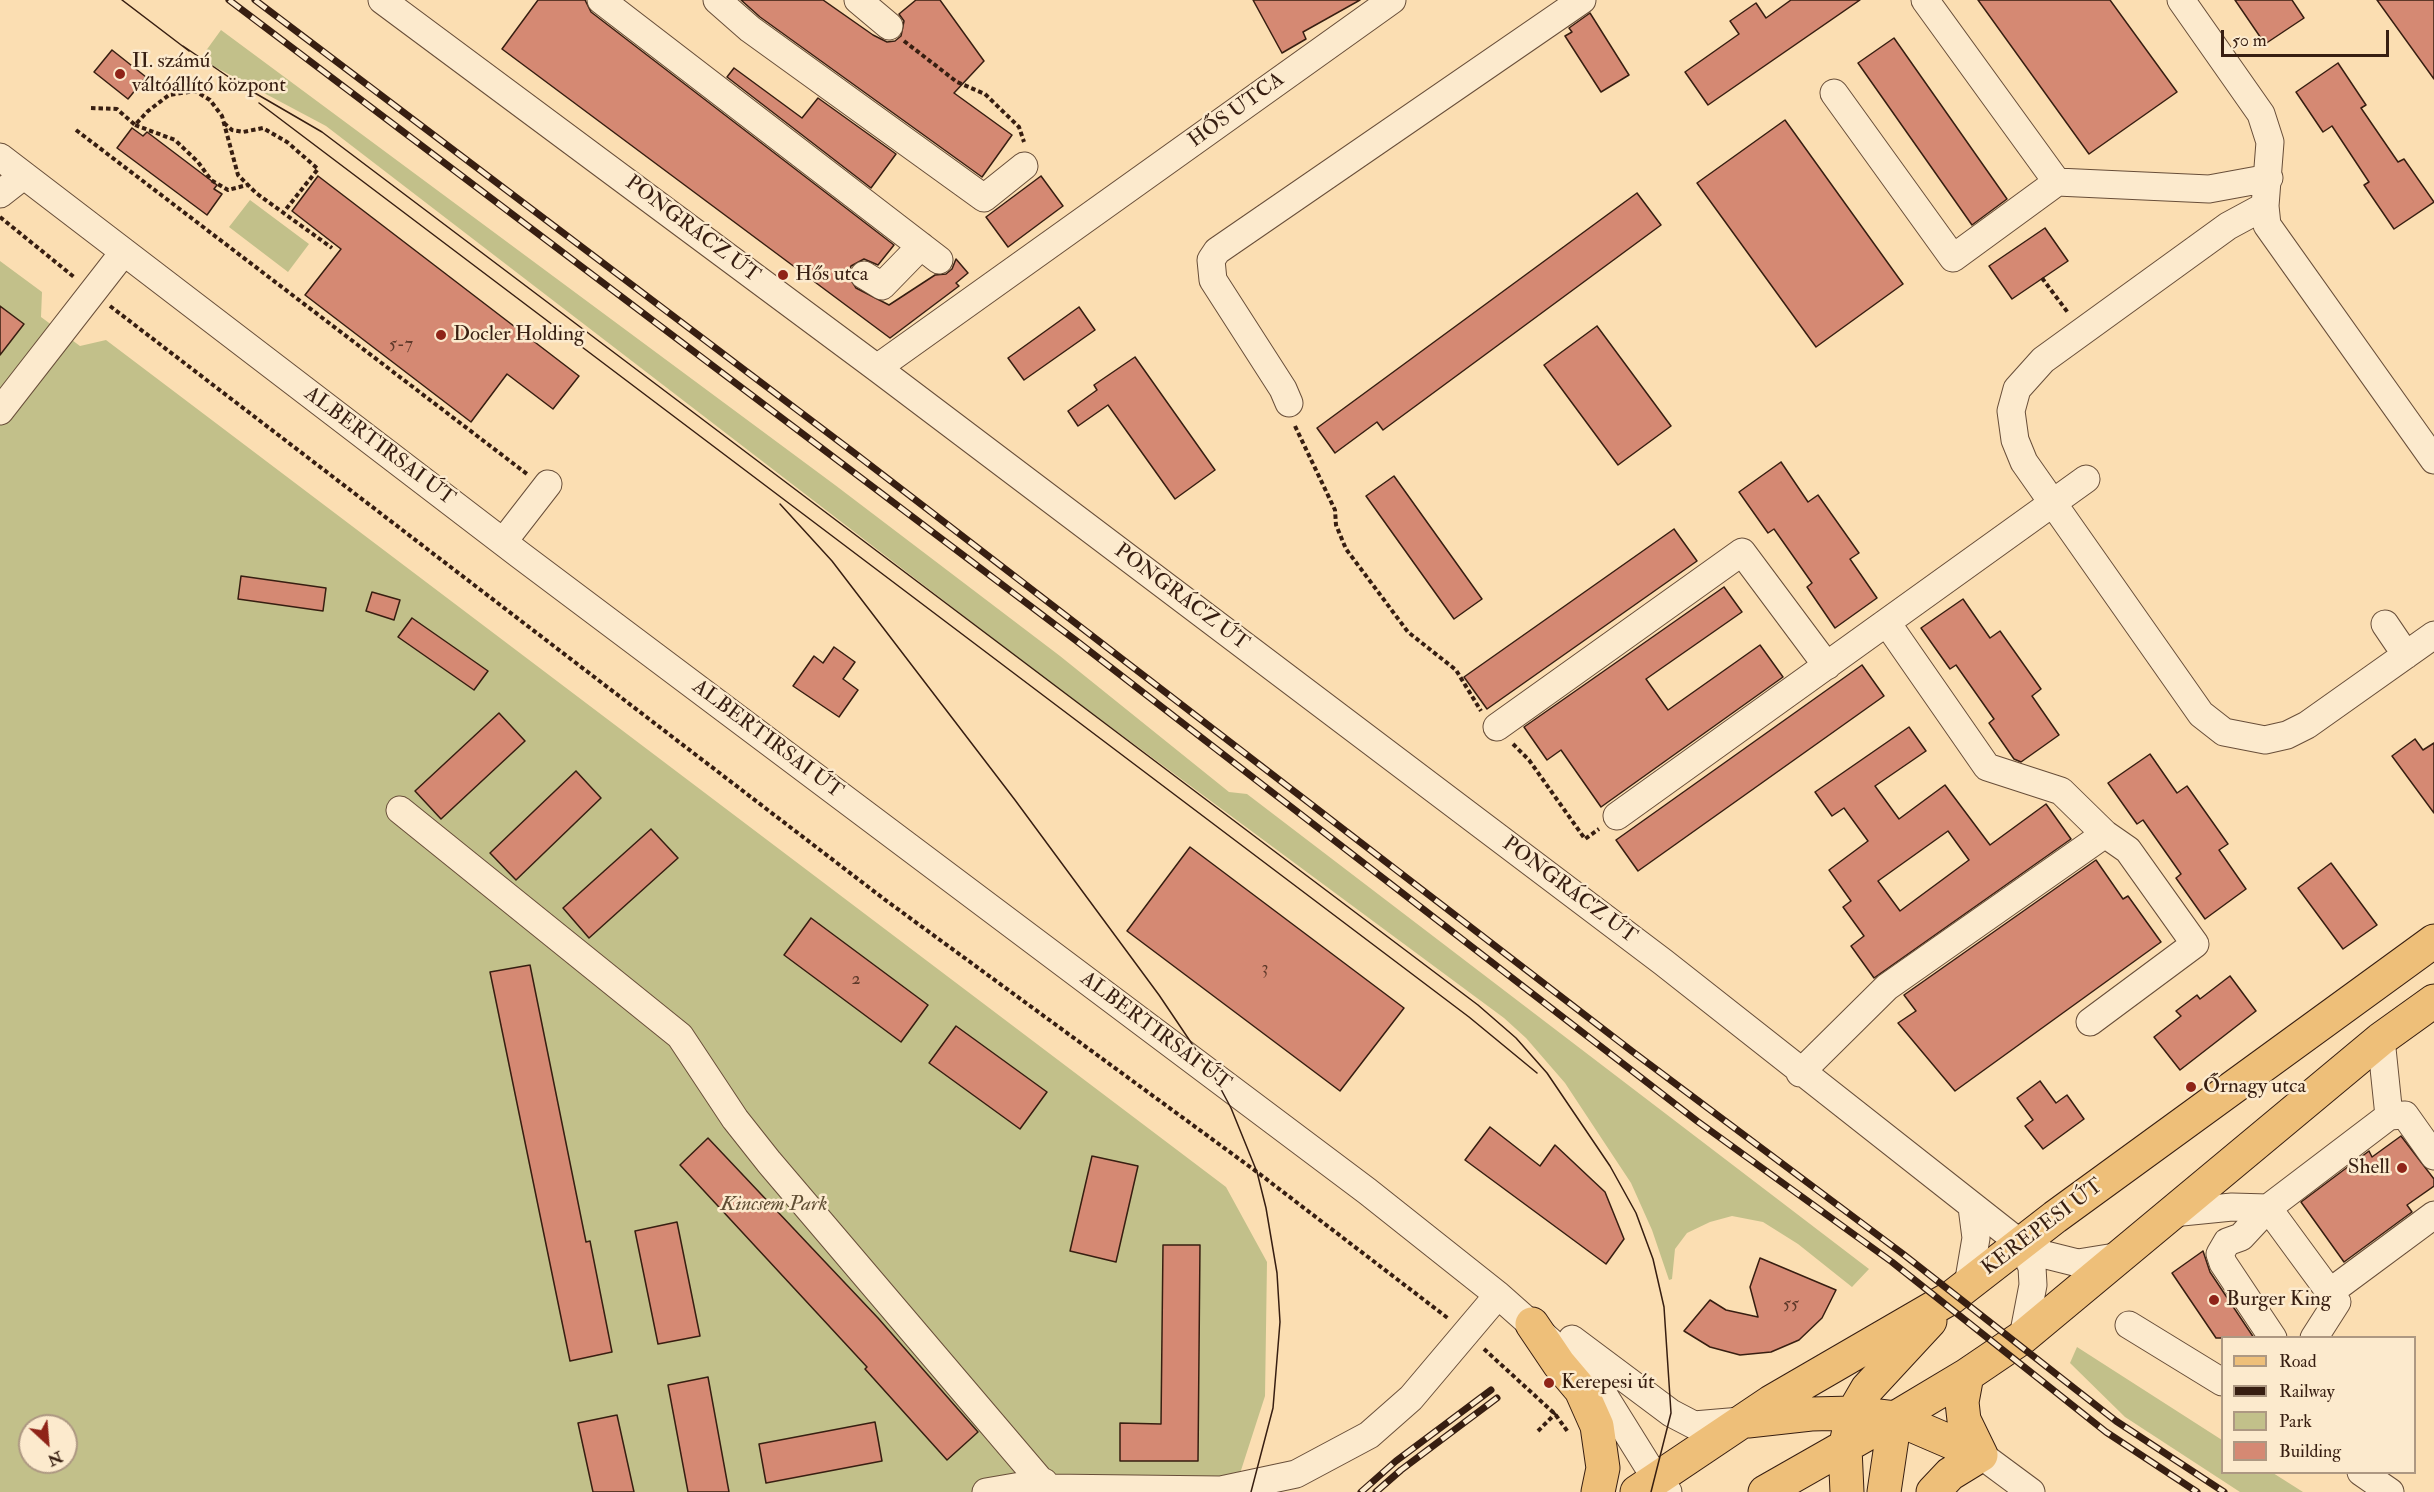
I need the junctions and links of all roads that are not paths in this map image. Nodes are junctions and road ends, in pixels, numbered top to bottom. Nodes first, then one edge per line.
1 (382, 0) edge
2 (601, 0) edge
3 (717, 0) edge
4 (858, 0) edge
5 (1582, 0) edge
6 (1925, 0) edge
7 (2181, 0) edge
8 (1388, 1) edge
9 (889, 26) road end
10 (1834, 93) dead end
11 (0, 157) edge
12 (1024, 166) road end
13 (11, 177) edge
14 (2269, 178) junction
15 (2057, 182) junction
16 (0, 194) edge
17 (2265, 206) junction
18 (123, 253) junction
19 (864, 275) dead end
20 (877, 368) junction
21 (1289, 403) road end
22 (0, 411) edge
23 (2434, 460) edge
24 (2086, 479) dead end
25 (546, 485) road end
26 (2052, 503) junction
27 (503, 542) junction
28 (1887, 623) junction
29 (2385, 624) dead end
30 (2434, 635) edge
31 (2406, 655) junction
32 (1827, 666) junction
33 (1497, 727) road end
34 (400, 810) dead end
35 (1617, 816) road end
36 (2105, 834) junction
37 (2434, 941) edge
38 (2434, 1001) edge
39 (2090, 1023) dead end
40 (2381, 1039) junction
41 (1800, 1073) junction
42 (2389, 1116) junction
43 (2434, 1156) edge
44 (1972, 1208) junction
45 (2268, 1208) junction
46 (2172, 1213) junction
47 (2434, 1215) edge
48 (2021, 1244) junction
49 (2122, 1256) junction
50 (1960, 1292) junction
51 (2330, 1292) junction
52 (1498, 1295) junction
53 (1532, 1324) junction
54 (2129, 1325) dead end
55 (2273, 1336) edge
56 (2315, 1336) edge
57 (2023, 1337) junction
58 (1967, 1375) junction
59 (2221, 1381) edge
60 (1852, 1413) junction
61 (1895, 1419) junction
62 (1741, 1421) junction
63 (1845, 1448) junction
64 (1981, 1455) junction
65 (2363, 1474) edge
66 (1048, 1487) edge
67 (1654, 1488) edge
68 (1766, 1490) edge
69 (986, 1492) edge
70 (1598, 1492) edge
71 (1846, 1492) edge
72 (1884, 1492) edge
73 (1933, 1492) edge
74 (2031, 1492) edge
75 (2390, 1492) edge

1 - 20 street, PONGRÁCZ ÚT
2 - 19 street
3 - 12 street
4 - 9 street
5 - 21 street
6 - 15 street
7 - 14 street
8 - 20 street, HŐS UTCA
10 - 15 street
11 - 13 street, ALBERTIRSAI ÚT
13 - 16 street
13 - 18 street, ALBERTIRSAI ÚT
14 - 15 street
14 - 17 street
17 - 23 street
17 - 26 street
18 - 22 street
18 - 27 street, ALBERTIRSAI ÚT
20 - 41 street, PONGRÁCZ ÚT
24 - 26 street
25 - 27 street
26 - 28 street
26 - 31 street
27 - 52 street, ALBERTIRSAI ÚT
28 - 32 street
28 - 36 street
29 - 31 street
30 - 31 street
32 - 33 street
32 - 35 street
34 - 66 street
36 - 39 street
36 - 41 street
37 - 48 main road, KEREPESI ÚT
38 - 40 main road
40 - 42 street
40 - 46 main road
41 - 44 street, PONGRÁCZ ÚT
42 - 43 street
42 - 45 street
44 - 48 street, PONGRÁCZ ÚT
44 - 50 street
45 - 46 street
45 - 51 street
45 - 55 street
46 - 49 main road
47 - 51 street
48 - 49 street, PONGRÁCZ ÚT
48 - 50 main road, KEREPESI ÚT
48 - 57 street
49 - 57 main road
50 - 60 main road
50 - 62 main road, KEREPESI ÚT
51 - 56 street
52 - 53 street, ALBERTIRSAI ÚT
52 - 66 street
53 - 62 street, ALBERTIRSAI ÚT
53 - 67 street, ALBERTIRSAI ÚT
53 - 70 main road
54 - 59 street
57 - 58 main road
58 - 61 main road
58 - 64 main road
60 - 61 main road
60 - 62 main road
60 - 63 main road
61 - 63 main road
61 - 64 main road
61 - 72 main road
62 - 67 main road, KEREPESI ÚT
63 - 68 main road
63 - 71 main road
64 - 73 main road
64 - 74 street
65 - 75 street
66 - 69 street

